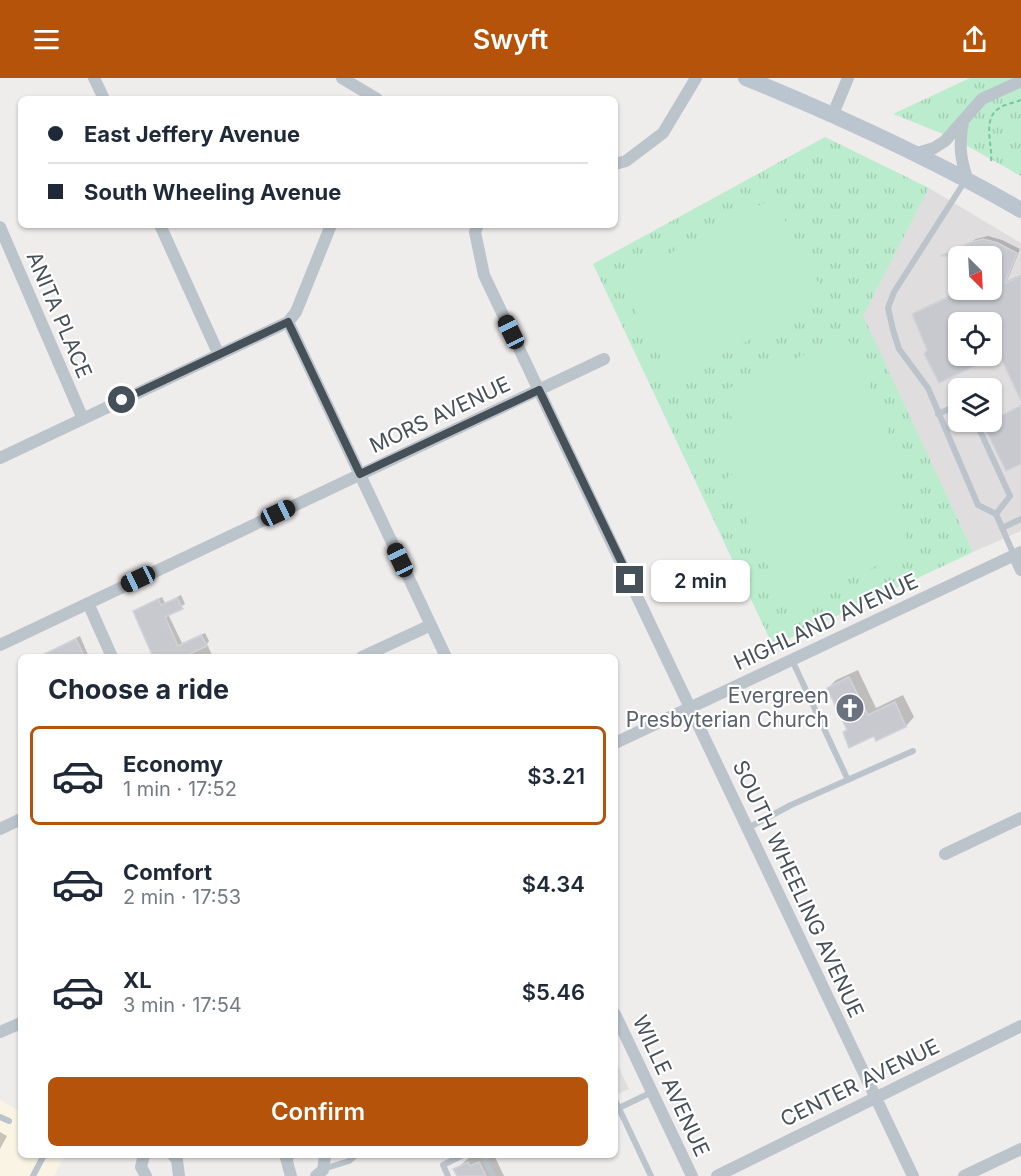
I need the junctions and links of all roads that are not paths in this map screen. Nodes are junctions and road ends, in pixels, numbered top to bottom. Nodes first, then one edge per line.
1 (94, 78) edge
2 (342, 78) edge
3 (696, 78) edge
4 (746, 78) edge
5 (848, 78) edge
6 (1021, 81) edge
7 (103, 96) edge
8 (371, 96) edge
9 (833, 114) junction
10 (963, 122) junction
11 (917, 153) junction
12 (618, 163) edge
13 (967, 178) junction
14 (1021, 210) edge
15 (0, 227) edge
16 (161, 228) edge
17 (330, 228) edge
18 (477, 228) edge
19 (288, 322) junction
20 (219, 355) junction
21 (604, 359) dead end
22 (539, 390) junction
23 (948, 410) edge
24 (938, 414) junction
25 (82, 419) junction
26 (981, 432) edge
27 (0, 458) edge
28 (360, 474) junction
29 (996, 514) junction
30 (1021, 519) edge
31 (1002, 528) junction
32 (1017, 553) edge
33 (1021, 570) edge
34 (88, 603) junction
35 (431, 625) junction
36 (0, 645) edge
37 (111, 654) edge
38 (368, 654) edge
39 (445, 654) edge
40 (792, 659) junction
41 (690, 708) junction
42 (618, 742) edge
43 (913, 751) dead end
44 (848, 780) junction
45 (1021, 818) edge
46 (18, 820) edge
47 (747, 828) junction
48 (0, 829) edge
49 (945, 854) dead end
50 (618, 1020) edge
51 (18, 1024) edge
52 (1021, 1026) edge
53 (0, 1032) edge
54 (652, 1092) junction
55 (875, 1097) junction
56 (619, 1108) joint
57 (0, 1117) edge
58 (9, 1121) dead end
59 (1021, 1149) edge
60 (42, 1158) edge
61 (175, 1158) edge
62 (286, 1158) edge
63 (325, 1158) edge
64 (352, 1158) edge
65 (457, 1158) edge
66 (484, 1158) edge
67 (320, 1173) edge
68 (33, 1176) edge
69 (179, 1176) edge
70 (291, 1176) edge
71 (448, 1176) edge
72 (493, 1176) edge
73 (651, 1176) edge
74 (692, 1176) edge
75 (717, 1176) edge
76 (913, 1176) edge
77 (964, 1176) edge

1 - 7 street
2 - 8 street
3 - 12 street
4 - 9 main road
5 - 9 street
6 - 10 street
9 - 11 main road
10 - 11 street
10 - 13 street
11 - 13 main road
13 - 14 main road
13 - 24 lane
15 - 25 street, ANITA PLACE
16 - 20 street
17 - 19 street
18 - 22 street, SOUTH WHEELING AVENUE
19 - 20 street
19 - 28 street
20 - 25 street
21 - 22 street, MORS AVENUE
22 - 28 street, MORS AVENUE
22 - 41 street, SOUTH WHEELING AVENUE
23 - 24 lane
24 - 29 lane
25 - 27 street
26 - 29 lane
28 - 34 street, MORS AVENUE
28 - 35 street
29 - 31 lane
30 - 31 lane
31 - 32 lane
32 - 33 street
32 - 40 street, HIGHLAND AVENUE
34 - 36 street, MORS AVENUE
34 - 37 street
35 - 38 street
35 - 39 street
40 - 41 street, HIGHLAND AVENUE
40 - 44 lane
41 - 42 street, HIGHLAND AVENUE
41 - 47 street, SOUTH WHEELING AVENUE
43 - 44 lane
44 - 47 lane
45 - 49 street
46 - 48 street
47 - 55 street, SOUTH WHEELING AVENUE
50 - 54 street, WILLE AVENUE
51 - 53 street
52 - 55 street, CENTER AVENUE
54 - 56 lane
54 - 74 street, WILLE AVENUE
55 - 75 street, CENTER AVENUE
55 - 76 street, SOUTH WHEELING AVENUE
56 - 73 lane
57 - 58 lane
59 - 77 street
60 - 68 lane
61 - 69 street
62 - 70 street
63 - 67 street
64 - 67 lane
65 - 71 lane
66 - 72 lane

